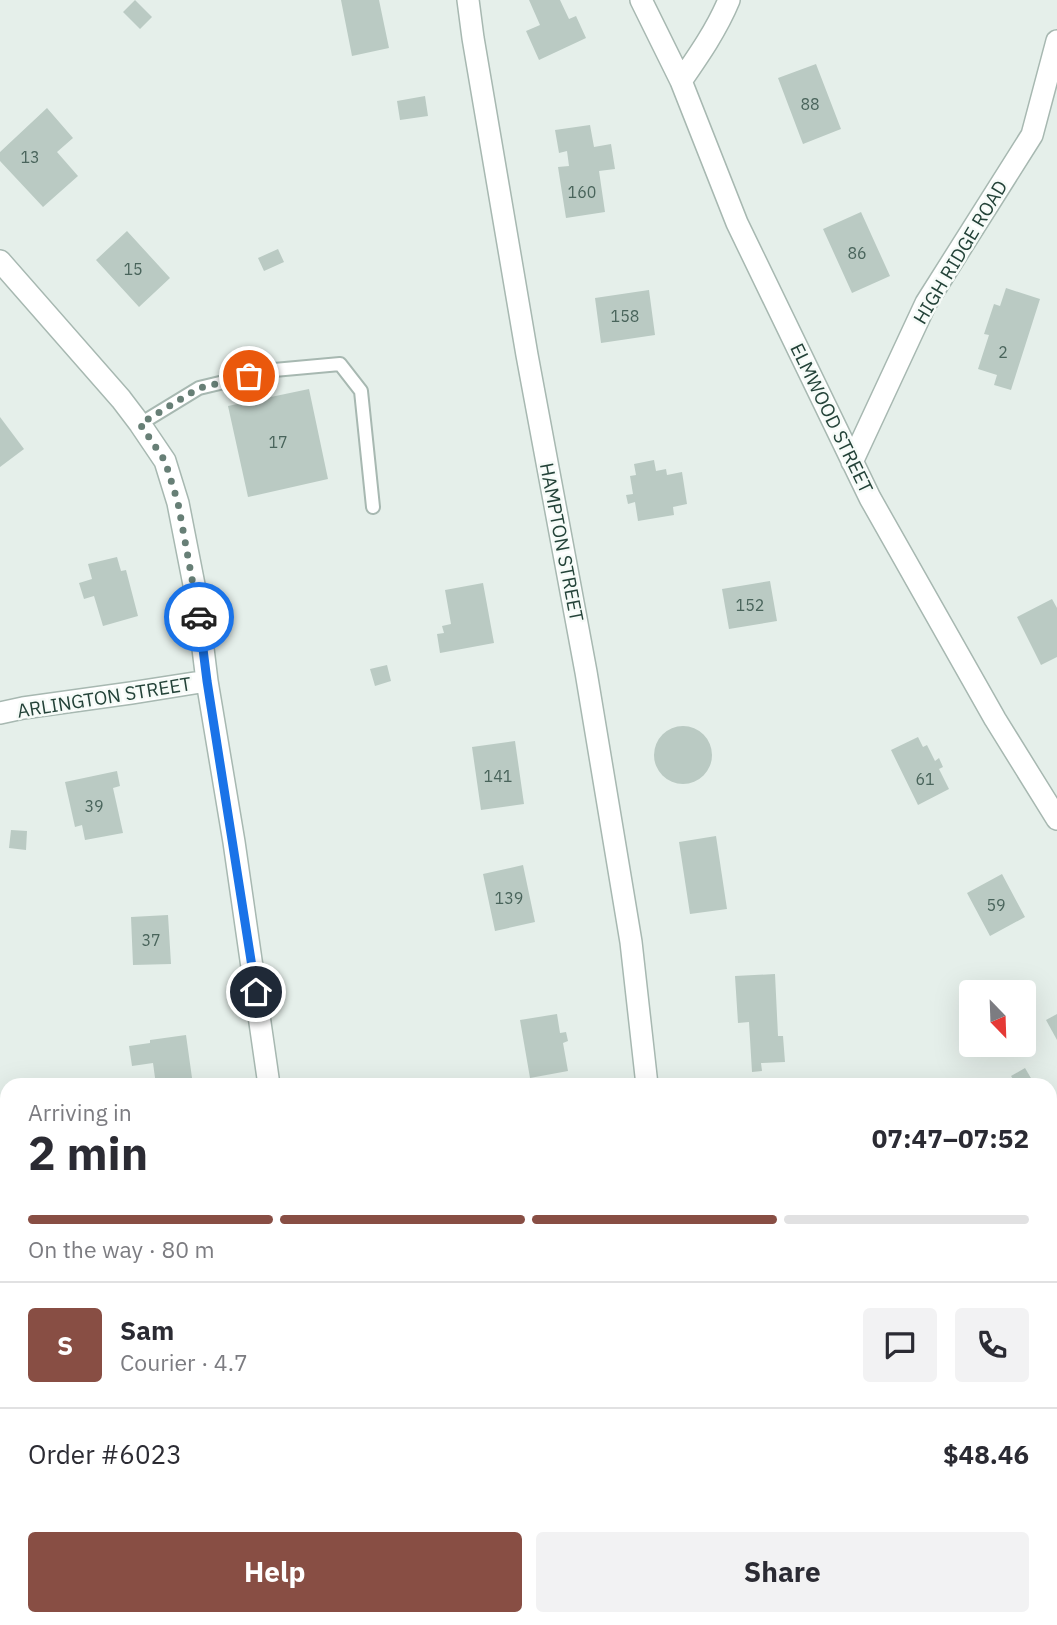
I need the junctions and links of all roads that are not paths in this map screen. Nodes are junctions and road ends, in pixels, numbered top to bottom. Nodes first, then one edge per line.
1 (468, 0) edge
2 (641, 0) edge
3 (729, 0) edge
4 (1057, 41) edge
5 (681, 81) junction
6 (0, 261) edge
7 (140, 424) junction
8 (852, 462) junction
9 (373, 508) dead end
10 (207, 681) junction
11 (0, 713) edge
12 (1057, 819) edge
13 (268, 1078) edge
14 (647, 1078) edge

1 - 14 street, HAMPTON STREET
2 - 5 street, ELMWOOD STREET
3 - 5 street
4 - 8 street, HIGH RIDGE ROAD
5 - 8 street, ELMWOOD STREET
6 - 7 street, ARLINGTON STREET
7 - 9 lane
7 - 10 street, ARLINGTON STREET
8 - 12 street, ELMWOOD STREET
10 - 11 street, ARLINGTON STREET
10 - 13 street, ARLINGTON STREET

